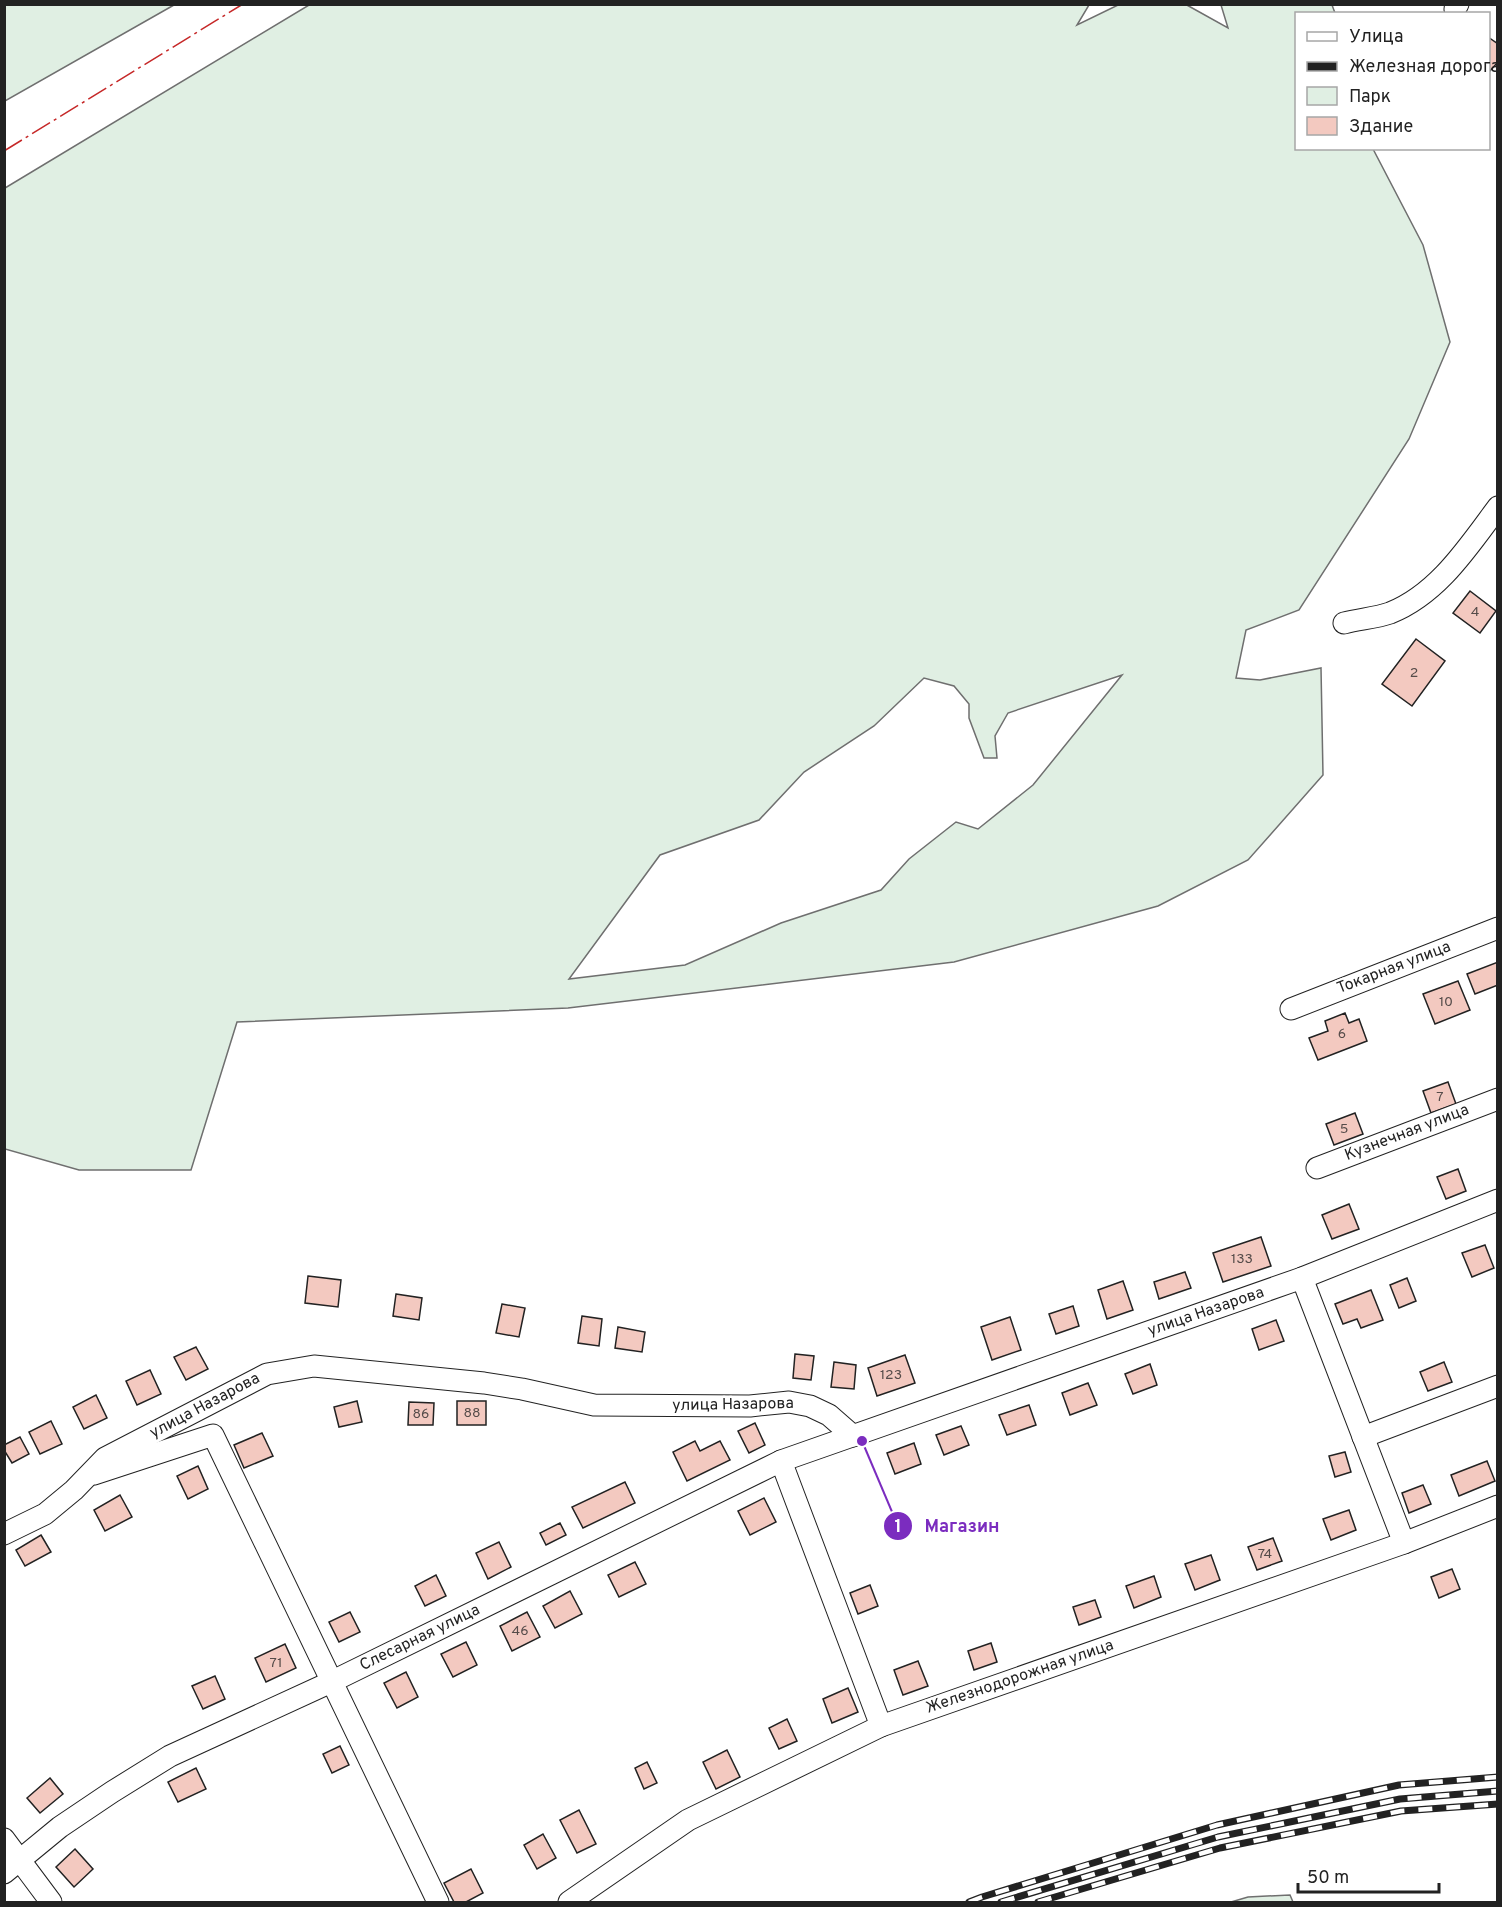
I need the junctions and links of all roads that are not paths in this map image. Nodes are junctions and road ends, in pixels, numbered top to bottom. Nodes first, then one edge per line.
1 (1497, 507) edge
2 (1344, 622) dead end
3 (1497, 928) edge
4 (1291, 1009) dead end
5 (1497, 1099) edge
6 (1317, 1168) dead end
7 (1497, 1200) edge
8 (1302, 1278) junction
9 (1497, 1386) edge
10 (853, 1436) junction
11 (1363, 1437) junction
12 (781, 1461) junction
13 (86, 1476) junction
14 (1497, 1506) edge
15 (4, 1534) edge
16 (1404, 1544) junction
17 (331, 1682) junction
18 (881, 1726) junction
19 (4, 1839) edge
20 (12, 1866) edge
21 (51, 1902) edge
22 (438, 1902) edge
23 (569, 1902) edge

1 - 2 street
3 - 4 street, Токарная улица
5 - 6 street, Кузнечная улица
7 - 8 street, улица Назарова
8 - 10 street, улица Назарова
8 - 11 street
9 - 11 street
10 - 12 street, Слесарная улица
10 - 13 street, улица Назарова
11 - 16 street
12 - 17 street, Слесарная улица
12 - 18 street
13 - 15 street, улица Назарова
13 - 17 street
14 - 16 street, Железнодорожная улица
16 - 18 street, Железнодорожная улица
17 - 20 street, Слесарная улица
17 - 22 street
18 - 23 street, Железнодорожная улица
19 - 20 street
20 - 21 street

